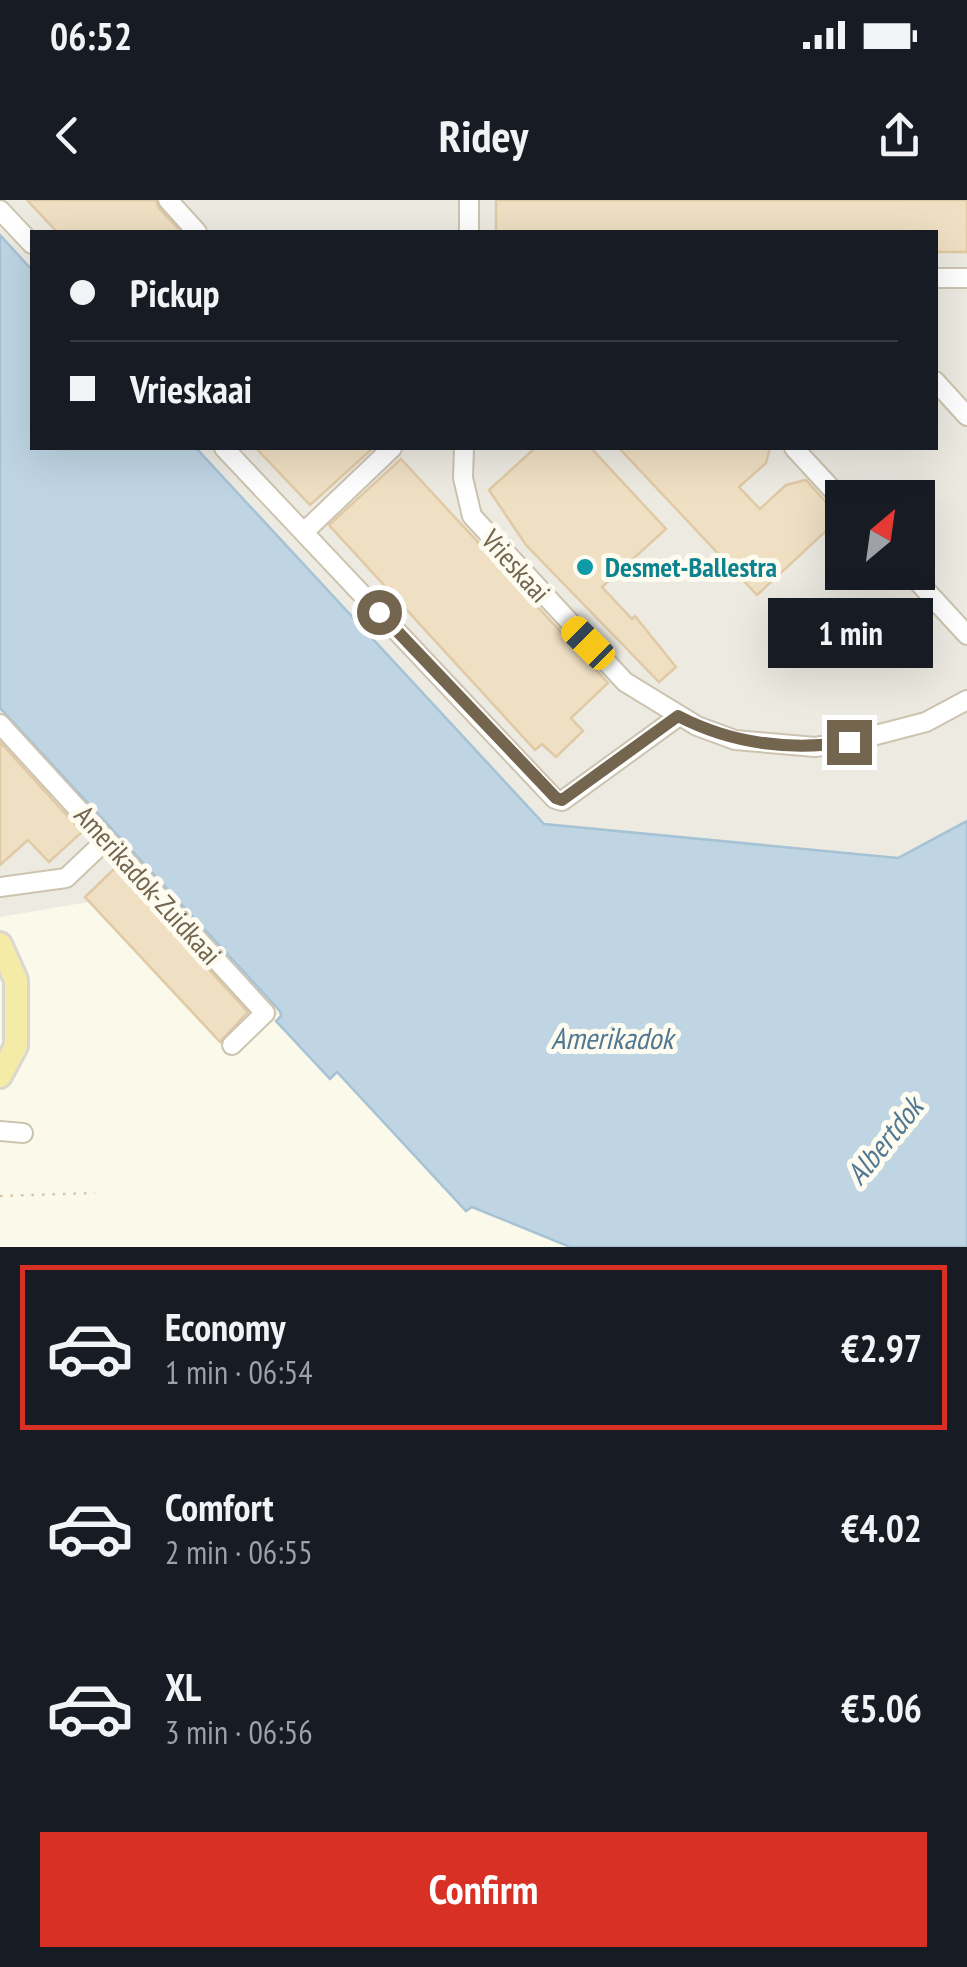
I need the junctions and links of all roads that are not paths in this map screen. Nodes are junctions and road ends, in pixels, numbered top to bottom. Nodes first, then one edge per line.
1 (168, 200) edge
2 (469, 200) edge
3 (0, 210) edge
4 (195, 230) edge
5 (468, 230) edge
6 (30, 242) edge
7 (938, 278) edge
8 (967, 278) edge
9 (938, 383) edge
10 (967, 416) edge
11 (226, 450) edge
12 (390, 450) edge
13 (464, 450) edge
14 (796, 450) edge
15 (825, 482) edge
16 (304, 532) junction
17 (926, 590) edge
18 (967, 635) edge
19 (967, 700) edge
20 (678, 716) junction
21 (0, 724) edge
22 (106, 840) junction
23 (0, 887) edge
24 (0, 944) edge
25 (232, 1044) dead end
26 (0, 1076) edge
27 (0, 1131) edge
28 (24, 1133) dead end

1 - 4 street
2 - 5 street
3 - 6 street
7 - 8 street
9 - 10 street
11 - 16 street
12 - 16 street
13 - 20 street, Vrieskaai
14 - 15 street
16 - 20 street
17 - 18 street
19 - 20 street, Vrieskaai
21 - 22 street, Amerikadok-Zuidkaai
22 - 23 street
22 - 25 street, Amerikadok-Zuidkaai
24 - 26 main road
27 - 28 street

